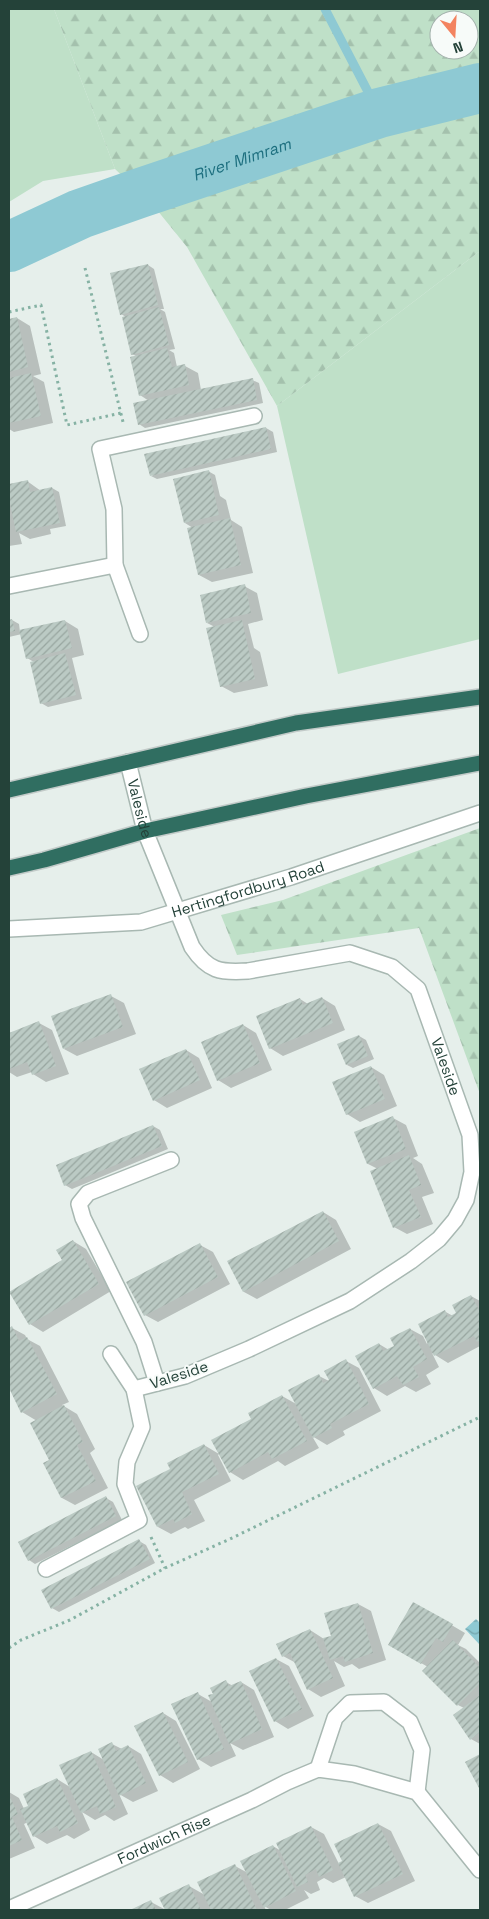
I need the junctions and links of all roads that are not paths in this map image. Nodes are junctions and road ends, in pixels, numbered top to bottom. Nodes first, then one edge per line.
1 (254, 416) dead end
2 (115, 564) junction
3 (9, 586) edge
4 (140, 634) dead end
5 (480, 697) edge
6 (128, 762) junction
7 (480, 763) edge
8 (9, 790) edge
9 (480, 813) edge
10 (144, 831) junction
11 (9, 868) edge
12 (177, 912) junction
13 (9, 930) edge
14 (170, 1160) dead end
15 (111, 1354) dead end
16 (157, 1383) junction
17 (134, 1389) junction
18 (46, 1569) dead end
19 (318, 1769) junction
20 (418, 1792) junction
21 (480, 1870) edge
22 (9, 1909) edge

1 - 2 street
2 - 3 street
2 - 4 street
5 - 6 highway
6 - 8 highway
6 - 10 street, Valeside
7 - 10 highway
9 - 12 street, Hertingfordbury Road
10 - 11 highway
10 - 12 street, Valeside
12 - 13 street, Hertingfordbury Road
12 - 16 street, Valeside
14 - 16 street
15 - 17 street, Valeside
16 - 17 street, Valeside
17 - 18 street, Valeside
19 - 20 street
19 - 20 street
19 - 22 street, Fordwich Rise
20 - 21 street

